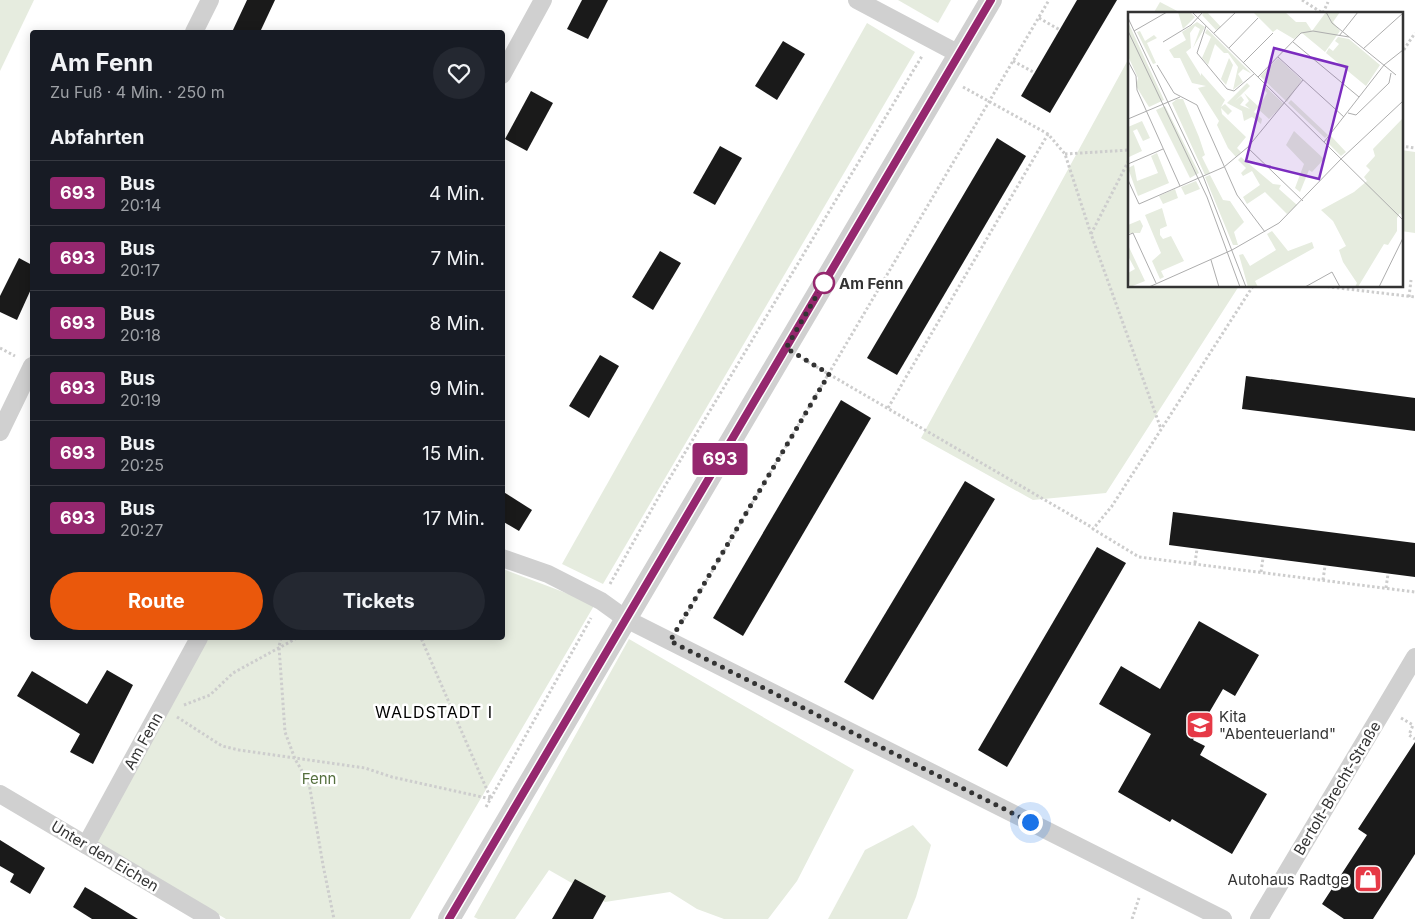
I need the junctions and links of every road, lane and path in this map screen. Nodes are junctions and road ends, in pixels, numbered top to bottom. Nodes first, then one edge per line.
1 (210, 0) edge
2 (543, 0) edge
3 (857, 0) edge
4 (991, 0) edge
5 (1049, 0) edge
6 (1302, 0) edge
7 (1328, 2) dead end
8 (1320, 12) edge
9 (1324, 12) edge
10 (1038, 18) junction
11 (195, 30) edge
12 (1060, 30) dead end
13 (1415, 33) edge
14 (932, 39) junction
15 (1402, 52) edge
16 (959, 54) junction
17 (1013, 61) junction
18 (505, 70) edge
19 (1035, 73) dead end
20 (945, 78) junction
21 (990, 101) junction
22 (1048, 134) junction
23 (1402, 146) edge
24 (1415, 148) edge
25 (1128, 150) edge
26 (1065, 154) junction
27 (1128, 162) edge
28 (1091, 234) junction
29 (1411, 280) dead end
30 (1252, 288) edge
31 (1353, 288) edge
32 (1409, 296) junction
33 (1415, 297) edge
34 (786, 348) junction
35 (30, 370) edge
36 (829, 374) junction
37 (888, 408) junction
38 (1162, 429) junction
39 (0, 432) edge
40 (1094, 528) junction
41 (1197, 549) dead end
42 (1263, 558) dead end
43 (505, 559) edge
44 (1195, 563) junction
45 (1325, 566) dead end
46 (1262, 572) junction
47 (1388, 574) dead end
48 (1323, 580) junction
49 (1386, 588) junction
50 (1415, 592) edge
51 (601, 601) junction
52 (626, 619) junction
53 (199, 640) edge
54 (281, 640) edge
55 (293, 640) edge
56 (423, 640) edge
57 (670, 641) junction
58 (279, 647) junction
59 (1415, 657) edge
60 (161, 707) junction
61 (1385, 708) junction
62 (1415, 739) edge
63 (295, 758) junction
64 (0, 794) edge
65 (491, 799) junction
66 (486, 808) dead end
67 (86, 845) junction
68 (211, 919) edge
69 (334, 919) edge
70 (449, 919) edge
71 (1224, 919) edge
72 (1259, 919) edge

1 - 11 street
2 - 18 street
3 - 14 street
4 - 16 street
5 - 10 path
6 - 8 path
7 - 9 path
10 - 12 path
10 - 17 path
13 - 15 path
14 - 16 street
14 - 51 path
16 - 20 street
17 - 19 path
17 - 21 path
20 - 21 path
20 - 34 street
21 - 22 path
21 - 36 path
22 - 26 path
22 - 37 path
23 - 24 path
25 - 26 path
26 - 28 path
27 - 28 path
28 - 38 path
29 - 32 path
30 - 38 path
31 - 32 path
32 - 33 path
34 - 36 path
34 - 52 street
35 - 39 street
36 - 37 path
36 - 57 path
37 - 40 path
38 - 40 path
40 - 44 path
41 - 44 path
42 - 46 path
43 - 51 street
44 - 46 path
45 - 48 path
46 - 48 path
47 - 49 path
48 - 49 path
49 - 50 path
51 - 52 street
51 - 65 path
52 - 57 street
52 - 70 street
53 - 60 street, Am Fenn
54 - 58 path
55 - 58 path
56 - 65 path
57 - 71 street
58 - 60 path
58 - 63 path
59 - 61 street, Bertolt-Brecht-Straße
60 - 63 path
60 - 67 street, Am Fenn
61 - 62 path
61 - 72 street, Bertolt-Brecht-Straße
63 - 65 path
63 - 69 path
64 - 67 street, Unter den Eichen
65 - 66 path
67 - 68 street, Unter den Eichen

